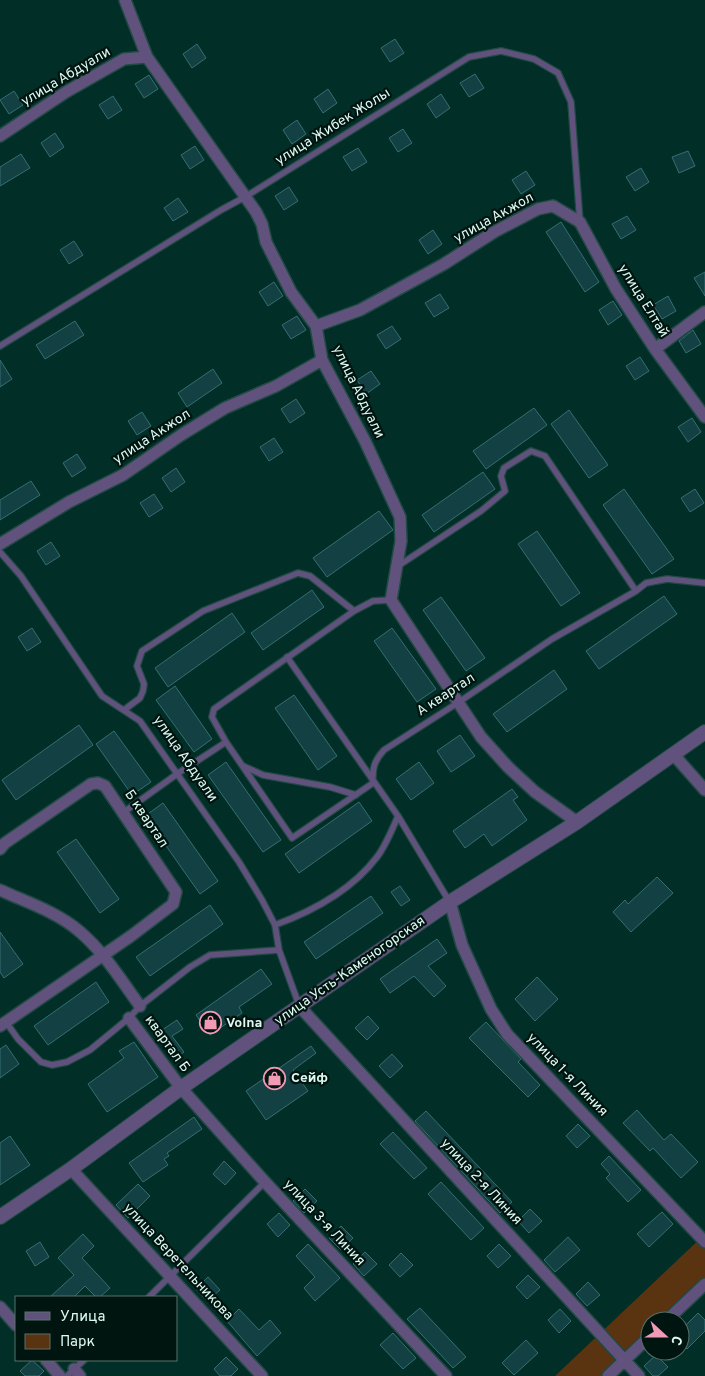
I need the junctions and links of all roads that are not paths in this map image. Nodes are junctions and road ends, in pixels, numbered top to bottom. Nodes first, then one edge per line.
1 (125, 0) edge
2 (147, 57) junction
3 (0, 136) edge
4 (245, 197) junction
5 (580, 222) junction
6 (705, 312) edge
7 (316, 326) junction
8 (0, 346) edge
9 (655, 349) junction
10 (322, 360) junction
11 (705, 417) edge
12 (0, 544) edge
13 (0, 552) edge
14 (396, 567) junction
15 (705, 583) edge
16 (636, 591) junction
17 (390, 600) junction
18 (354, 611) junction
19 (287, 657) junction
20 (459, 702) junction
21 (124, 710) junction
22 (705, 732) edge
23 (226, 742) junction
24 (673, 754) junction
25 (242, 765) junction
26 (177, 774) junction
27 (373, 783) junction
28 (705, 790) edge
29 (356, 794) junction
30 (124, 812) junction
31 (398, 816) junction
32 (576, 822) junction
33 (0, 849) edge
34 (0, 890) edge
35 (450, 902) junction
36 (276, 925) junction
37 (278, 950) junction
38 (102, 954) junction
39 (140, 1006) junction
40 (300, 1007) junction
41 (129, 1018) junction
42 (3, 1024) edge
43 (181, 1088) junction
44 (71, 1169) junction
45 (265, 1182) junction
46 (0, 1217) edge
47 (705, 1242) edge
48 (170, 1276) junction
49 (705, 1284) edge
50 (150, 1296) edge
51 (0, 1306) edge
52 (677, 1311) edge
53 (15, 1324) edge
54 (640, 1346) edge
55 (625, 1360) junction
56 (47, 1361) edge
57 (83, 1361) edge
58 (74, 1374) edge
59 (60, 1376) edge
60 (262, 1376) edge
61 (446, 1376) edge
62 (608, 1376) edge
63 (639, 1376) edge

1 - 2 street
2 - 3 street, улица Абдуали
2 - 4 street, улица Абдуали
4 - 5 lane, улица Жибек Жолы
4 - 7 street, улица Абдуали
4 - 8 lane, улица Жибек Жолы
5 - 7 street, улица Акжол
5 - 9 street, улица Елтай
6 - 9 street
7 - 10 street, улица Абдуали
9 - 11 street, улица Елтай
10 - 12 street, улица Акжол
10 - 14 street, улица Абдуали
13 - 21 lane, улица Абдуали
14 - 16 lane
14 - 17 street, улица Абдуали
15 - 16 lane, А квартал
16 - 20 lane, А квартал
17 - 18 lane
17 - 20 street
18 - 19 lane
18 - 21 lane
19 - 23 lane
19 - 27 lane
20 - 27 lane, А квартал
20 - 32 street
21 - 26 lane, улица Абдуали
22 - 24 street, улица Усть-Каменогорская
23 - 25 lane
23 - 26 lane
24 - 28 street
24 - 32 street, улица Усть-Каменогорская
25 - 29 lane
25 - 29 lane
26 - 30 lane
26 - 36 lane, улица Абдуали
27 - 29 lane
27 - 31 lane
30 - 33 street, Б квартал
30 - 38 street, Б квартал
31 - 35 lane
31 - 36 lane
32 - 35 street, улица Усть-Каменогорская
34 - 38 street
35 - 40 street, улица Усть-Каменогорская
35 - 47 street, улица 1-я Линия
36 - 37 lane
37 - 39 lane
37 - 40 lane
38 - 39 street
38 - 42 street, Б квартал
39 - 41 lane
40 - 43 street, улица Усть-Каменогорская
40 - 55 street, улица 2-я Линия
41 - 42 lane
41 - 43 street, квартал Б
43 - 44 street, улица Усть-Каменогорская
43 - 45 street, улица 3-я Линия
44 - 46 street, улица Усть-Каменогорская
44 - 48 street, улица Веретельникова
45 - 48 lane
45 - 61 street, улица 3-я Линия
48 - 50 lane
48 - 60 street, улица Веретельникова
49 - 52 street
51 - 53 street
54 - 55 street
55 - 62 street
55 - 63 street, улица 2-я Линия
56 - 59 street
57 - 58 lane

